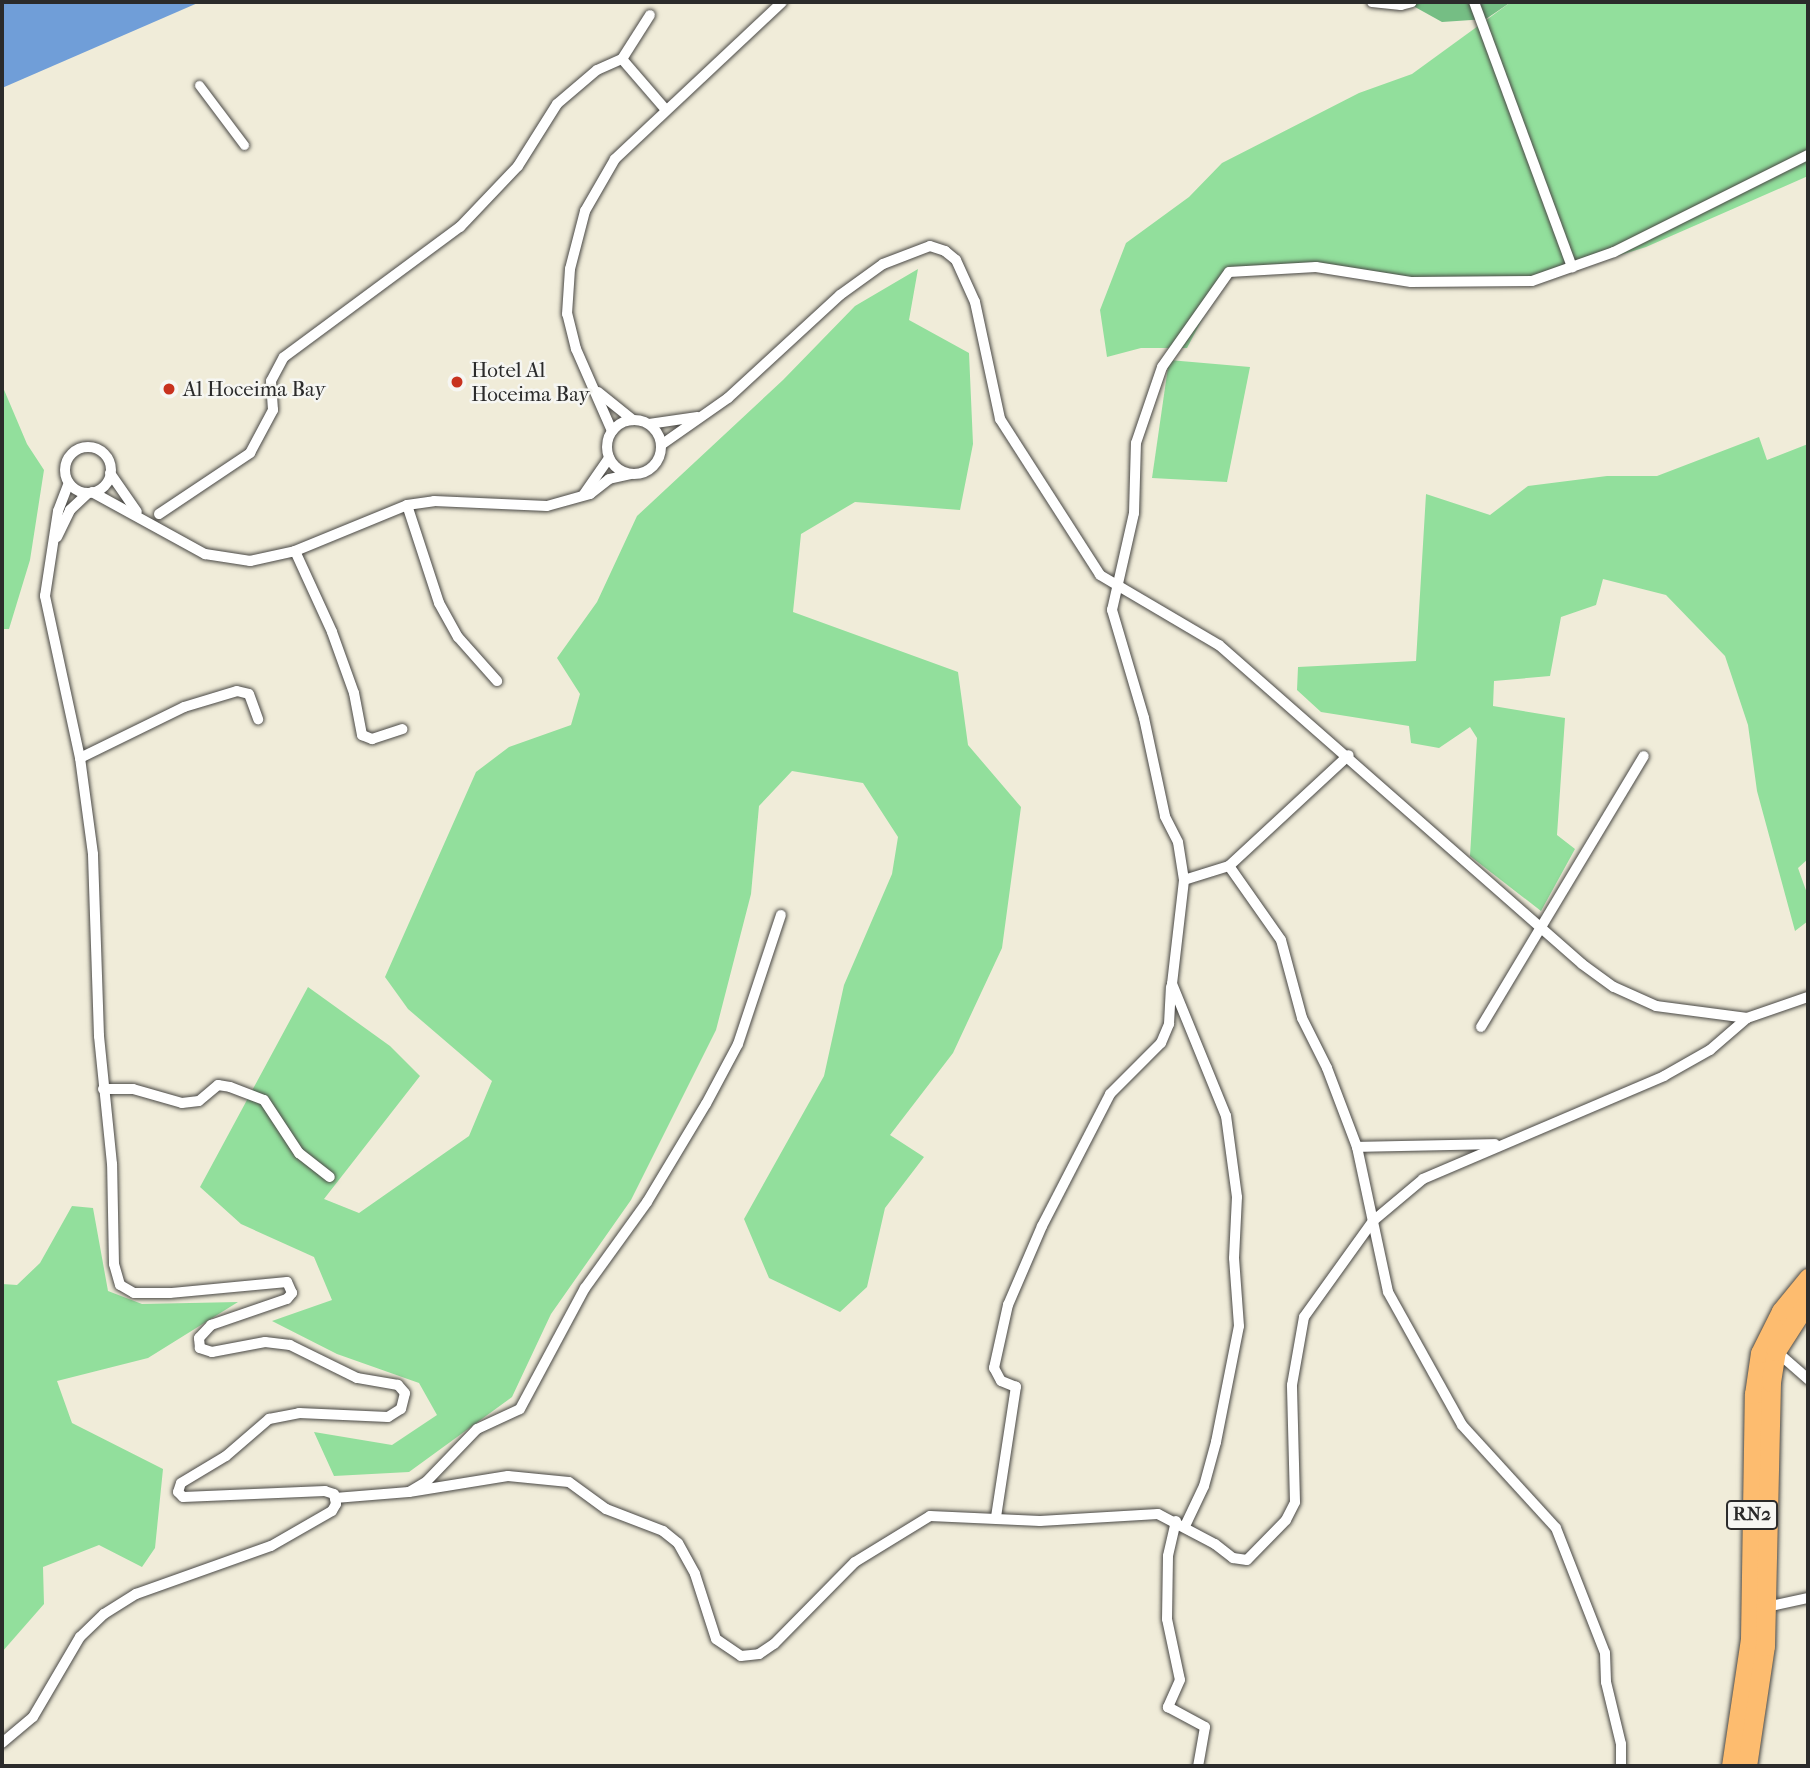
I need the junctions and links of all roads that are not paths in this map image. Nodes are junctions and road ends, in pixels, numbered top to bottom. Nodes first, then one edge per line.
1 (782, 2) edge
2 (1372, 2) edge
3 (1412, 2) edge
4 (1474, 2) edge
5 (650, 15) dead end
6 (622, 58) junction
7 (200, 85) dead end
8 (666, 110) junction
9 (244, 145) dead end
10 (1808, 155) edge
11 (1572, 267) junction
12 (596, 390) junction
13 (703, 416) junction
14 (633, 420) junction
15 (649, 424) junction
16 (612, 431) junction
17 (661, 445) junction
18 (609, 458) junction
19 (110, 473) junction
20 (630, 474) junction
21 (69, 483) junction
22 (90, 492) junction
23 (583, 496) junction
24 (407, 505) junction
25 (159, 514) dead end
26 (139, 515) junction
27 (51, 549) junction
28 (295, 551) junction
29 (1117, 588) junction
30 (497, 681) dead end
31 (258, 719) dead end
32 (402, 729) dead end
33 (1349, 755) junction
34 (1644, 756) dead end
35 (80, 758) junction
36 (1229, 866) junction
37 (1184, 880) junction
38 (781, 915) dead end
39 (1542, 927) junction
40 (1172, 984) junction
41 (1808, 996) edge
42 (1747, 1018) junction
43 (1481, 1027) dead end
44 (103, 1088) junction
45 (1505, 1144) junction
46 (1357, 1147) junction
47 (330, 1177) dead end
48 (1373, 1221) junction
49 (1808, 1278) edge
50 (1808, 1301) edge
51 (1776, 1351) junction
52 (1807, 1374) edge
53 (409, 1492) junction
54 (335, 1498) junction
55 (996, 1517) junction
56 (1180, 1524) junction
57 (1808, 1598) edge
58 (1766, 1607) junction
59 (2, 1743) edge
60 (1198, 1766) edge
61 (1621, 1766) edge
62 (1731, 1766) edge
63 (1747, 1766) edge

1 - 8 street
2 - 3 street
4 - 11 street
5 - 6 street
6 - 8 street
6 - 25 street
7 - 9 street
8 - 12 street
10 - 11 street
11 - 29 street
12 - 14 street
12 - 16 street
13 - 15 street
13 - 17 street
13 - 29 street
14 - 15 street
14 - 16 street
15 - 17 street
16 - 18 street
17 - 20 street
18 - 20 street
18 - 23 street
19 - 21 street
19 - 22 street
19 - 26 street
20 - 23 street
21 - 22 street
21 - 27 street
22 - 26 street
22 - 27 street
23 - 24 street
24 - 28 street
24 - 30 street
26 - 28 street
27 - 35 street
28 - 32 street
29 - 33 street
29 - 37 street
31 - 35 street
33 - 36 street
33 - 39 street
34 - 39 street
35 - 44 street
36 - 37 street
36 - 46 street
37 - 40 street
38 - 53 street
39 - 42 street
39 - 43 street
40 - 55 street
40 - 56 street
41 - 42 street
42 - 45 street
44 - 47 street
44 - 54 street
45 - 46 street
45 - 48 street
46 - 48 street
48 - 56 street
48 - 61 street
49 - 62 highway, RN2
50 - 51 highway, RN2
51 - 52 street
51 - 58 highway, RN2
53 - 54 street
53 - 55 street
54 - 59 street
55 - 56 street
56 - 60 street
57 - 58 street
58 - 63 highway, RN2

